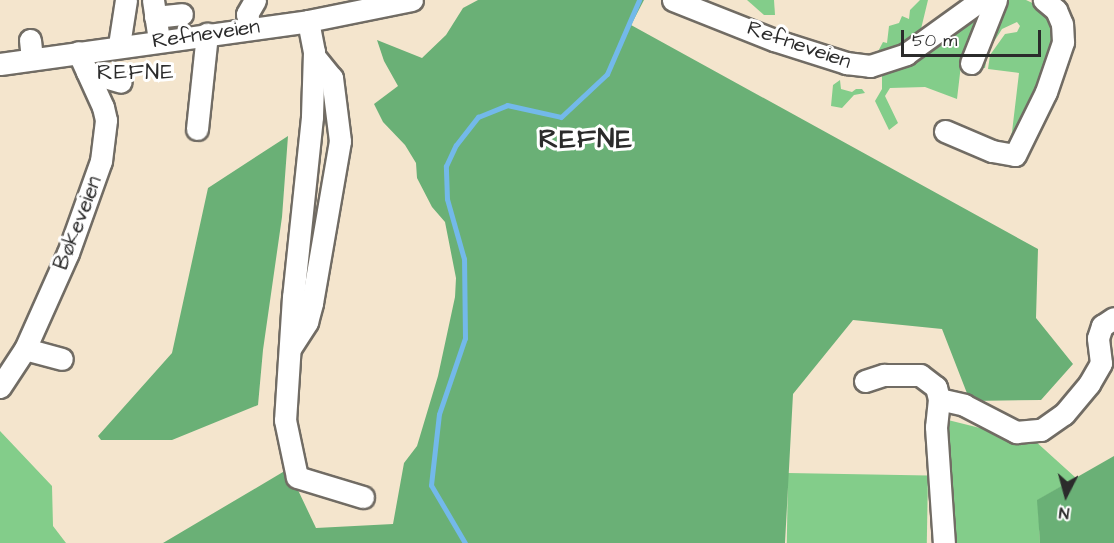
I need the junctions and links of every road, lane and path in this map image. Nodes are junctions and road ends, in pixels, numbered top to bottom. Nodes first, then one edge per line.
1 (126, 0) edge
2 (255, 0) edge
3 (412, 0) edge
4 (673, 0) edge
5 (981, 0) edge
6 (996, 0) edge
7 (1044, 0) edge
8 (154, 8) edge
9 (320, 13) edge
10 (182, 14) dead end
11 (250, 28) junction
12 (207, 34) junction
13 (159, 40) junction
14 (119, 45) junction
15 (78, 52) junction
16 (314, 56) junction
17 (971, 63) dead end
18 (0, 64) edge
19 (87, 72) junction
20 (121, 81) dead end
21 (197, 129) dead end
22 (945, 132) dead end
23 (1114, 318) edge
24 (25, 349) junction
25 (289, 350) junction
26 (62, 359) dead end
27 (1108, 362) edge
28 (865, 381) dead end
29 (0, 387) edge
30 (939, 399) junction
31 (363, 497) dead end
32 (944, 543) edge

1 - 14 street
2 - 11 street
3 - 9 street, Refneveien
4 - 5 street, Refneveien
6 - 17 street
7 - 22 street
8 - 10 street
8 - 13 street
9 - 11 street, Refneveien
9 - 16 street
11 - 12 street, Refneveien
12 - 13 street, Refneveien
12 - 21 street
13 - 14 street, Refneveien
14 - 15 street, Refneveien
15 - 18 street, Refneveien
15 - 19 street, Bøkeveien
16 - 25 street
16 - 25 street
19 - 20 street
19 - 24 street, Bøkeveien
23 - 27 street
24 - 26 street
24 - 29 street, Bøkeveien
25 - 31 street
27 - 30 street
28 - 30 street
30 - 32 street

